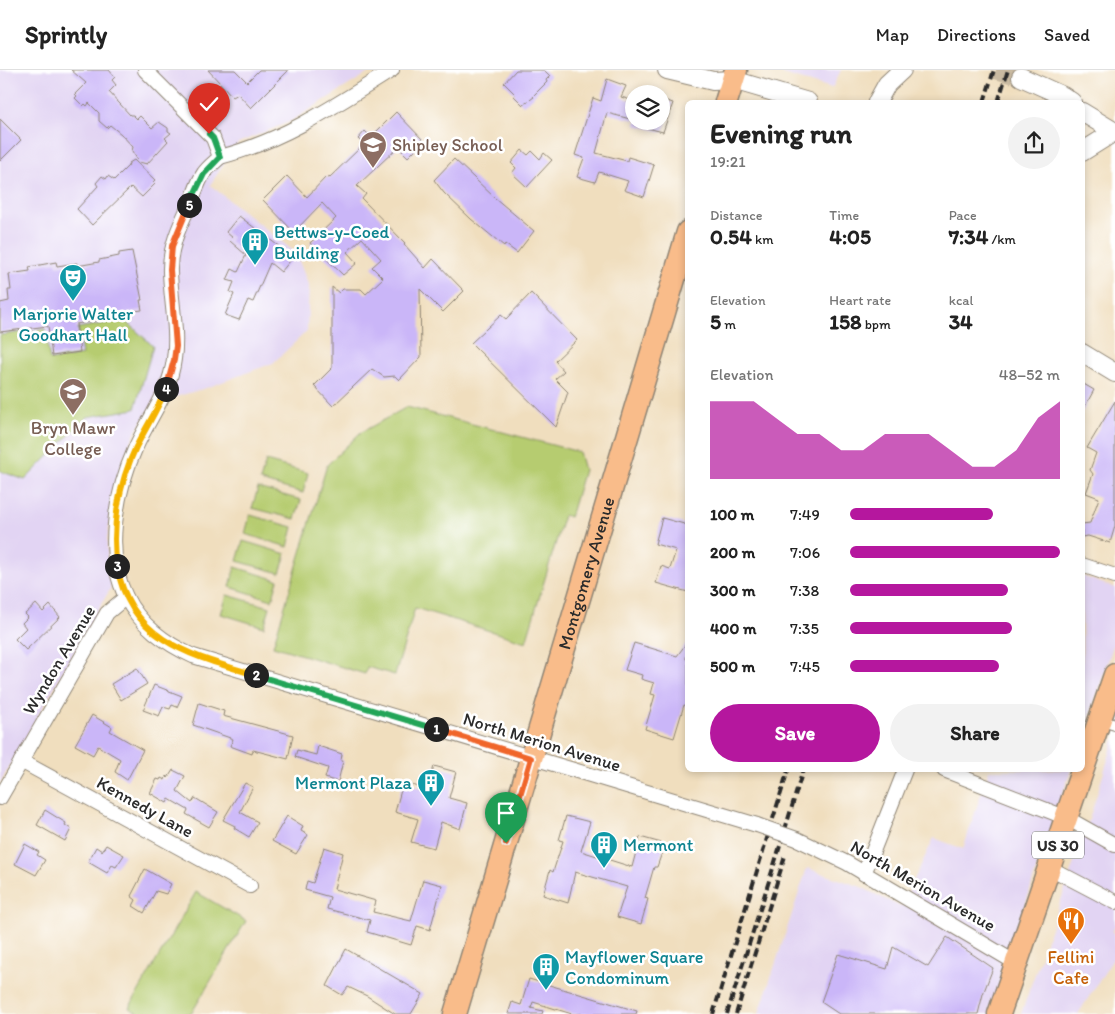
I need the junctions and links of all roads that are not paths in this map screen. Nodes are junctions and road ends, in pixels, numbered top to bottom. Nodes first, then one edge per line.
1 (145, 70) edge
2 (392, 70) edge
3 (667, 70) edge
4 (902, 70) edge
5 (734, 75) edge
6 (1021, 77) tunnel mouth
7 (727, 100) edge
8 (803, 100) edge
9 (877, 100) edge
10 (1068, 100) edge
11 (1085, 114) edge
12 (1114, 132) edge
13 (1085, 150) edge
14 (220, 157) junction
15 (685, 242) edge
16 (1085, 355) edge
17 (1115, 373) edge
18 (1085, 566) edge
19 (1115, 576) edge
20 (126, 597) junction
21 (1115, 675) edge
22 (1108, 723) edge
23 (531, 758) junction
24 (21, 761) junction
25 (904, 772) edge
26 (949, 772) edge
27 (0, 798) edge
28 (1067, 818) junction
29 (1115, 845) edge
30 (1050, 868) junction
31 (864, 874) junction
32 (250, 886) dead end
33 (1115, 902) edge
34 (1016, 962) junction
35 (1005, 1012) edge
36 (455, 1014) edge

1 - 14 street
2 - 14 street
3 - 5 street
4 - 9 street
5 - 7 main road
5 - 8 street
6 - 10 street
11 - 12 street
12 - 13 street
14 - 20 street, North Merion Avenue
15 - 23 main road, Montgomery Avenue
16 - 17 street
18 - 19 street
20 - 23 street, North Merion Avenue
20 - 24 street, Wyndon Avenue
21 - 22 main road, US 30
22 - 28 main road, US 30
23 - 31 street, North Merion Avenue, bridge
23 - 36 main road, Montgomery Avenue
24 - 27 street, Wyndon Avenue
24 - 32 street, Kennedy Lane
25 - 31 street
26 - 28 street
28 - 29 street
28 - 30 main road, US 30
30 - 33 street
30 - 34 main road, US 30
31 - 34 street, North Merion Avenue
34 - 35 main road, US 30

